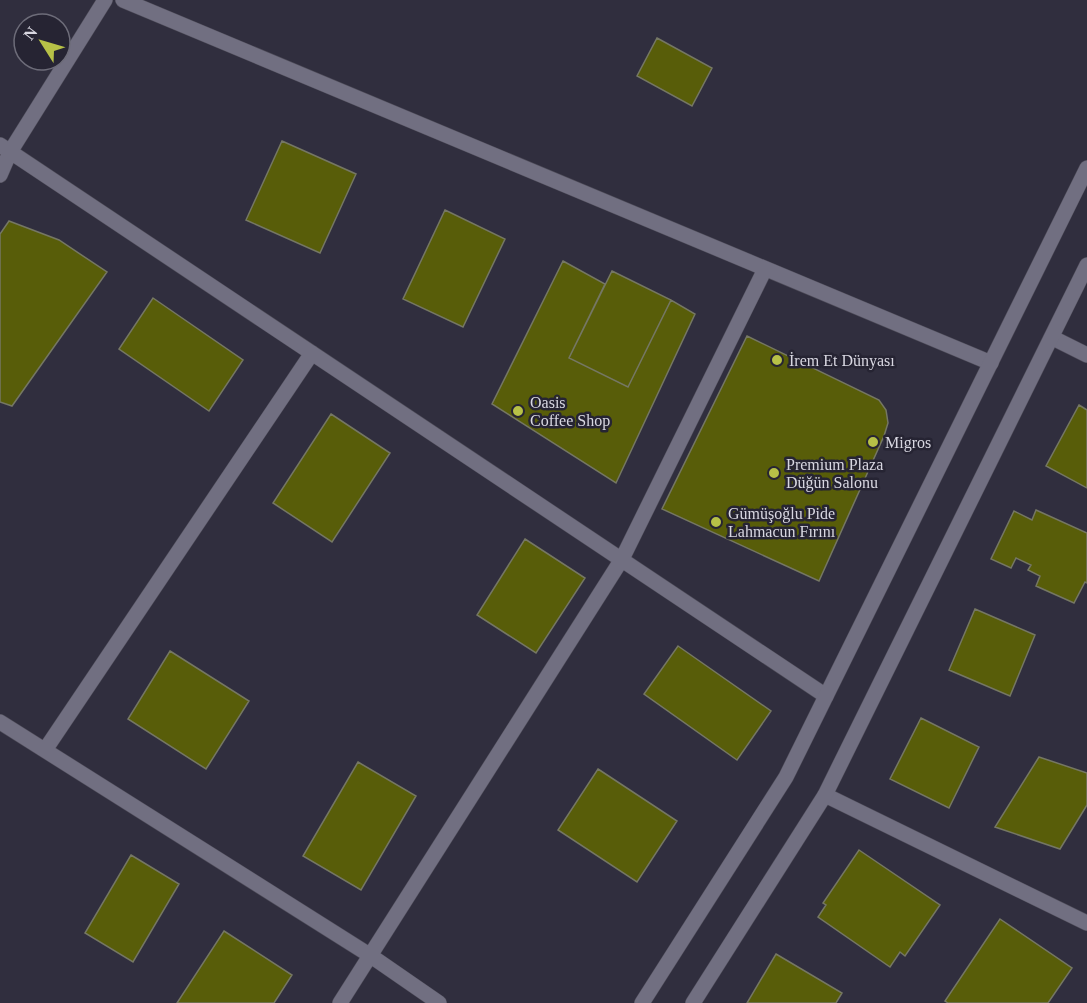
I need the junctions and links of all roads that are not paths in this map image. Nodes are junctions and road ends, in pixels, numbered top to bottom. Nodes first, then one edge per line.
1 (105, 0) edge
2 (123, 0) edge
3 (5, 149) edge
4 (1087, 168) edge
5 (0, 176) edge
6 (1087, 265) edge
7 (765, 269) junction
8 (1053, 338) junction
9 (312, 353) junction
10 (1087, 355) edge
11 (991, 363) junction
12 (622, 559) junction
13 (826, 696) junction
14 (0, 722) edge
15 (45, 750) junction
16 (825, 795) junction
17 (1087, 923) edge
18 (371, 956) junction
19 (340, 1003) edge
20 (439, 1003) edge
21 (642, 1003) edge
22 (693, 1003) edge

1 - 3 street
2 - 7 street
3 - 5 street
3 - 9 street
4 - 11 street
6 - 8 street
7 - 11 street
7 - 12 street
8 - 10 street
8 - 16 street
9 - 12 street
9 - 15 street
11 - 13 street
12 - 13 street
12 - 18 street
13 - 21 street
14 - 15 street
15 - 18 street
16 - 17 street
16 - 22 street
18 - 19 street
18 - 20 street

